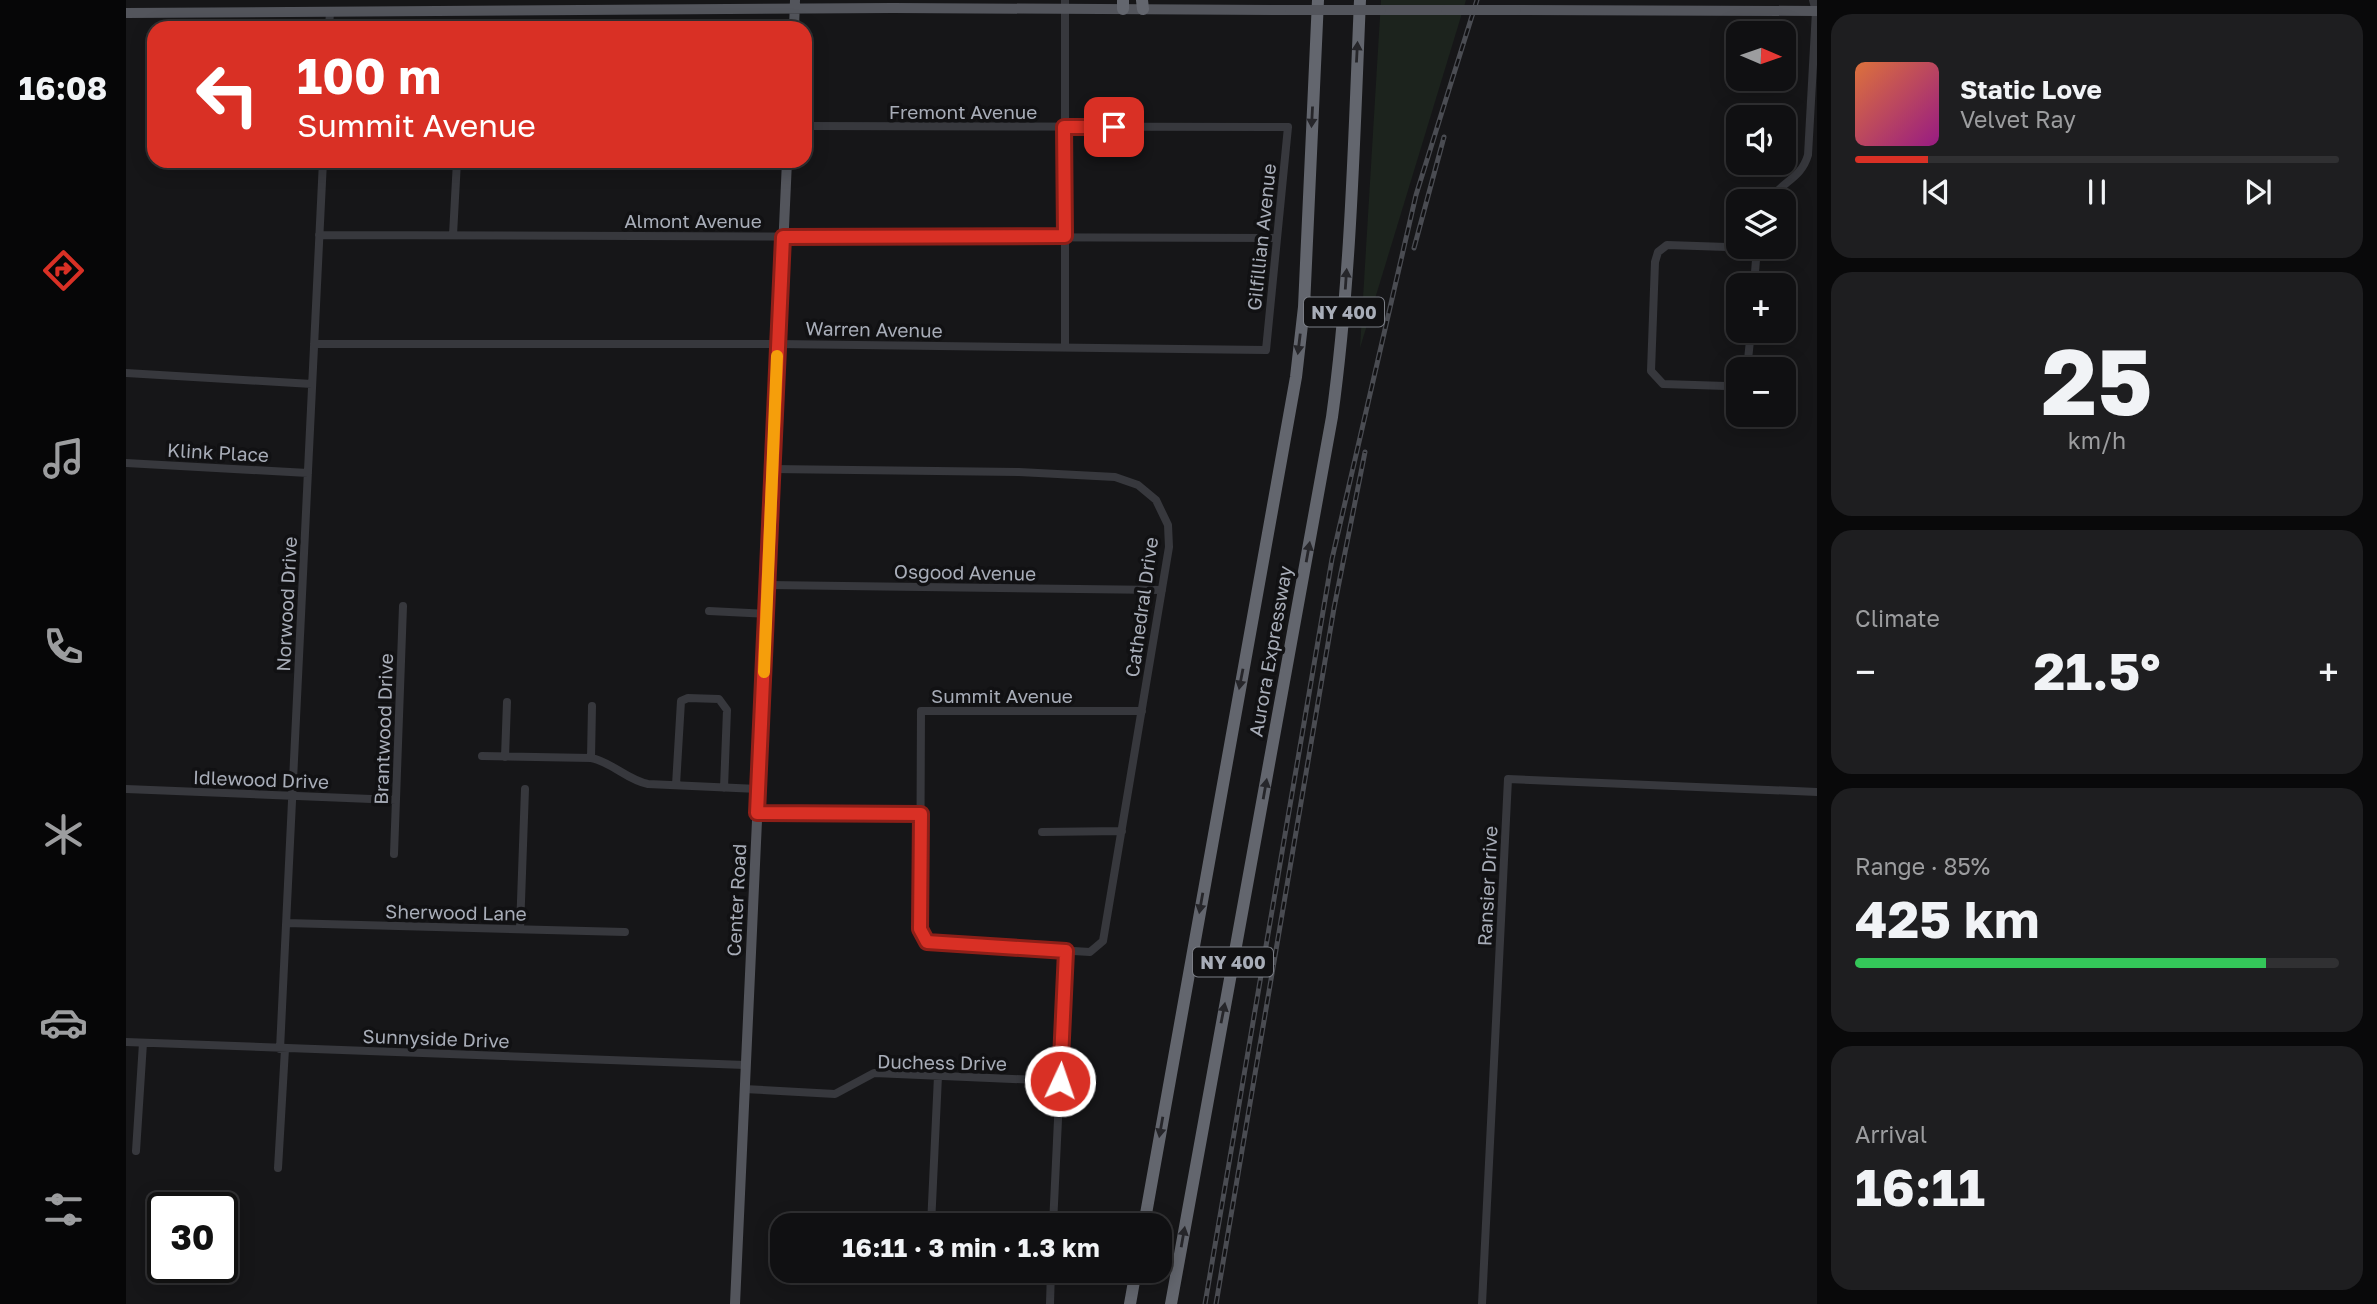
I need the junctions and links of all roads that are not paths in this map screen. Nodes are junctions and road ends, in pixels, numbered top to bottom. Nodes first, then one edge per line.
1 (1318, 0) edge
2 (1360, 0) edge
3 (296, 5) edge
4 (795, 5) edge
5 (1065, 5) edge
6 (1123, 5) edge
7 (1142, 5) edge
8 (521, 6) edge
9 (1815, 7) edge
10 (330, 10) junction
11 (126, 13) edge
12 (330, 21) edge
13 (812, 125) edge
14 (1064, 127) junction
15 (1288, 127) joint
16 (323, 168) edge
17 (457, 168) edge
18 (787, 168) edge
19 (1778, 189) edge
20 (319, 235) junction
21 (453, 235) junction
22 (1065, 236) junction
23 (783, 237) junction
24 (1277, 238) junction
25 (1726, 246) edge
26 (314, 344) junction
27 (778, 344) junction
28 (1065, 347) junction
29 (1266, 350) joint
30 (126, 373) edge
31 (312, 384) junction
32 (1726, 386) edge
33 (126, 463) edge
34 (772, 469) junction
35 (308, 473) junction
36 (768, 585) junction
37 (1162, 590) junction
38 (403, 606) dead end
39 (709, 611) dead end
40 (766, 614) junction
41 (507, 702) dead end
42 (592, 706) dead end
43 (1142, 711) junction
44 (482, 756) dead end
45 (505, 757) junction
46 (591, 758) junction
47 (676, 785) junction
48 (724, 788) junction
49 (126, 789) edge
50 (525, 789) dead end
51 (758, 789) junction
52 (1817, 792) edge
53 (293, 796) junction
54 (396, 800) junction
55 (757, 813) junction
56 (921, 814) junction
57 (1122, 831) junction
58 (1042, 832) dead end
59 (394, 854) dead end
60 (286, 923) junction
61 (520, 929) junction
62 (625, 932) dead end
63 (1066, 951) junction
64 (126, 1042) edge
65 (143, 1043) junction
66 (282, 1049) junction
67 (746, 1065) junction
68 (938, 1076) junction
69 (1060, 1081) junction
70 (744, 1089) junction
71 (136, 1151) dead end
72 (278, 1168) dead end
73 (932, 1213) edge
74 (1054, 1213) edge
75 (1146, 1213) edge
76 (1051, 1283) edge
77 (1134, 1283) edge
78 (735, 1304) edge
79 (1050, 1304) edge
80 (1130, 1304) edge
81 (1171, 1304) edge
82 (1482, 1304) edge

1 -> 75 highway, Aurora Expressway / NY 400
81 -> 2 highway, Aurora Expressway / NY 400
3 - 10 main road
3 - 11 main road
4 - 5 main road
4 - 8 main road
5 - 6 main road
5 - 14 street
6 - 7 main road
7 - 9 main road, bridge
8 - 10 main road
9 - 19 street
10 - 12 street
13 - 14 street, Fremont Avenue
14 - 15 street, Fremont Avenue
14 - 22 street
15 - 24 street, Gilfillian Avenue
16 - 20 street, Norwood Drive
17 - 21 street
18 - 23 main road, Center Road
20 - 21 street, Almont Avenue
20 - 26 street, Norwood Drive
21 - 23 street, Almont Avenue
22 - 23 street, Almont Avenue
22 - 24 street, Almont Avenue
22 - 28 street
23 - 27 main road, Center Road
24 - 29 street, Gilfillian Avenue
25 - 32 street
26 - 27 street, Warren Avenue
26 - 31 street, Norwood Drive
27 - 28 street, Warren Avenue
27 - 34 main road, Center Road
28 - 29 street, Warren Avenue
30 - 31 street
31 - 35 street, Norwood Drive
33 - 35 street, Klink Place
34 - 36 main road, Center Road
34 - 37 street, Cathedral Drive
35 - 53 street, Norwood Drive
36 - 37 street, Osgood Avenue
36 - 40 main road, Center Road
37 - 43 street, Cathedral Drive
38 - 54 street, Brantwood Drive
39 - 40 street
40 - 51 main road, Center Road
41 - 45 street
42 - 46 street
43 - 56 street, Summit Avenue
43 - 57 street, Cathedral Drive
44 - 45 street
45 - 46 street
46 - 47 street
47 - 48 street
47 - 48 street
48 - 51 street
49 - 53 street, Idlewood Drive
50 - 61 street
51 - 55 main road, Center Road
52 - 82 street, Ransier Drive
53 - 54 street, Idlewood Drive
53 - 60 street, Norwood Drive
54 - 59 street, Brantwood Drive
55 - 56 street
55 - 67 main road, Center Road
56 - 63 street, Summit Avenue
57 - 58 street
57 - 63 street, Cathedral Drive
60 - 61 street, Sherwood Lane
60 - 66 street, Norwood Drive
61 - 62 street, Sherwood Lane
63 - 69 street
64 - 65 street, Sunnyside Drive
65 - 66 street, Sunnyside Drive
65 - 71 street
66 - 67 street, Sunnyside Drive
66 - 72 street, Norwood Drive
67 - 70 main road, Center Road
68 - 69 street, Duchess Drive
68 - 70 street, Duchess Drive
68 - 73 street
69 - 74 street
70 - 78 main road, Center Road
76 - 79 street
77 - 80 highway

